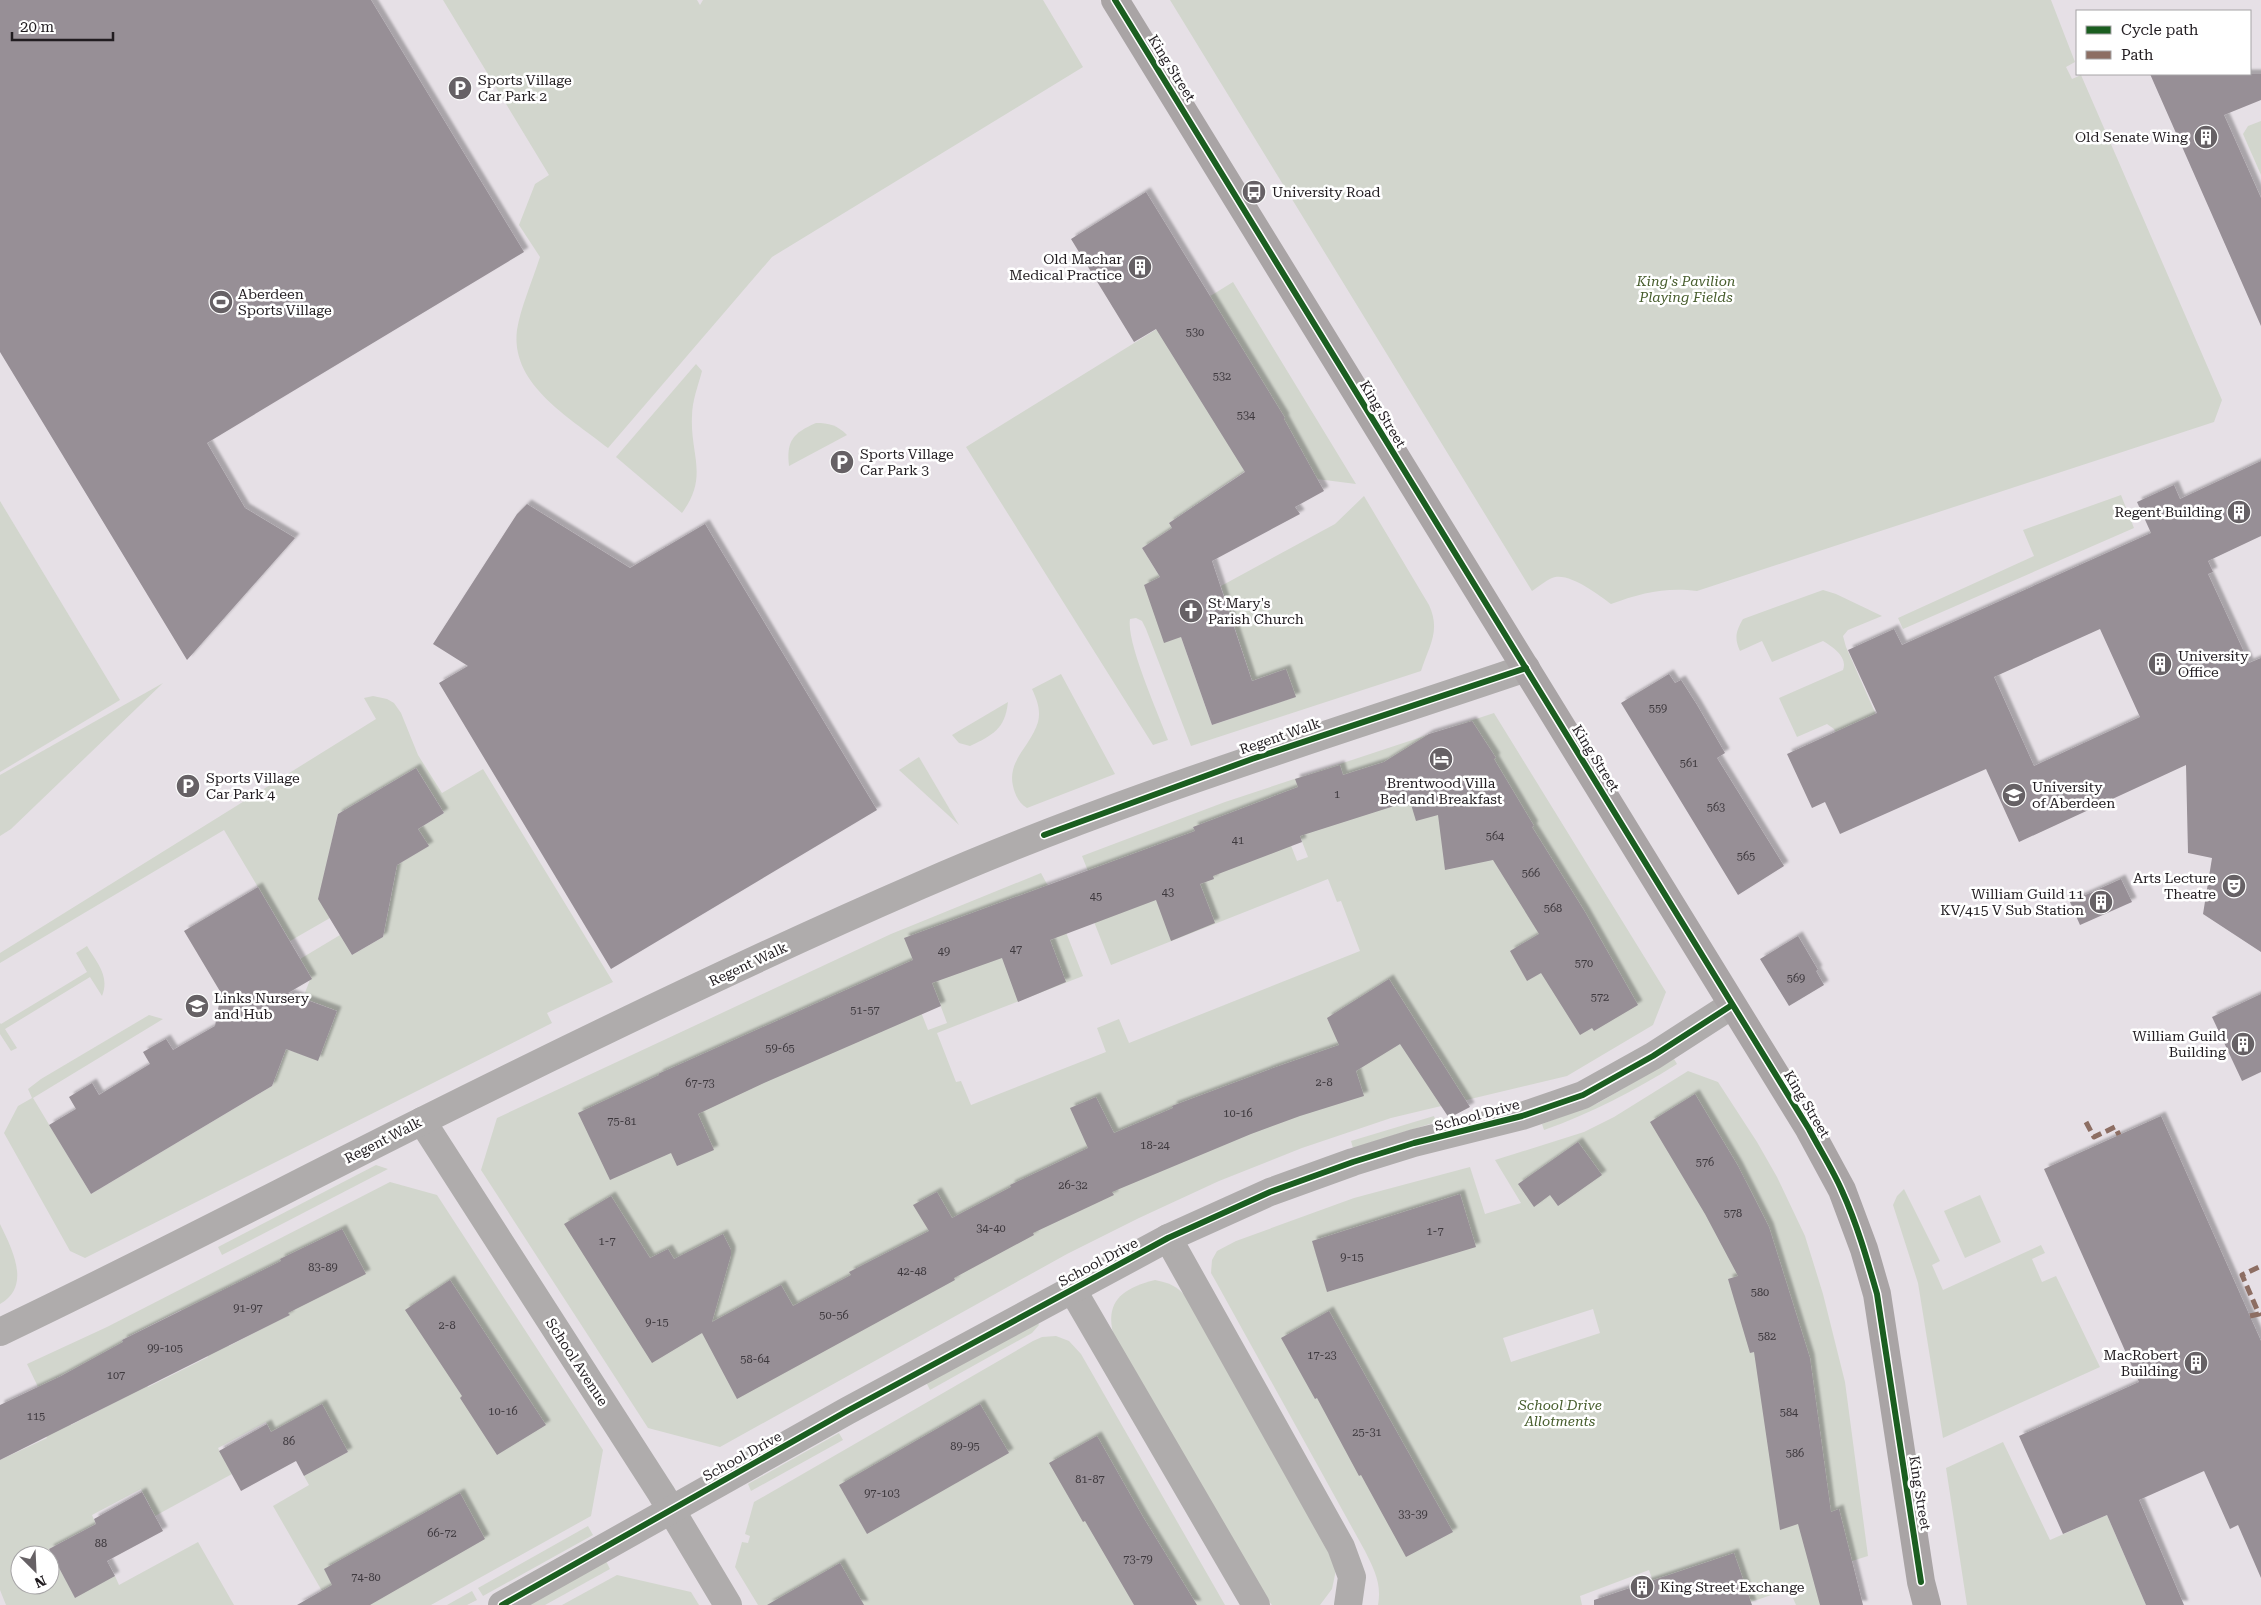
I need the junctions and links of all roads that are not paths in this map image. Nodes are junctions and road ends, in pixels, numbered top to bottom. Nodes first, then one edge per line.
1 (1115, 0) edge
2 (1526, 668) junction
3 (1732, 1005) junction
4 (422, 1121) junction
5 (1168, 1238) junction
6 (1072, 1289) junction
7 (0, 1332) edge
8 (672, 1510) junction
9 (1923, 1597) edge
10 (502, 1605) edge
11 (728, 1605) edge
12 (1256, 1605) edge
13 (1348, 1605) edge

1 - 2 main road, King Street
2 - 3 main road, King Street
2 - 4 street, Regent Walk
3 - 5 street, School Drive
3 - 9 main road, King Street
4 - 7 street, Regent Walk
4 - 8 street, School Avenue
5 - 6 street, School Drive
5 - 13 street
6 - 8 street, School Drive
6 - 12 street, School Drive
8 - 10 street, School Drive
8 - 11 street, School Avenue

